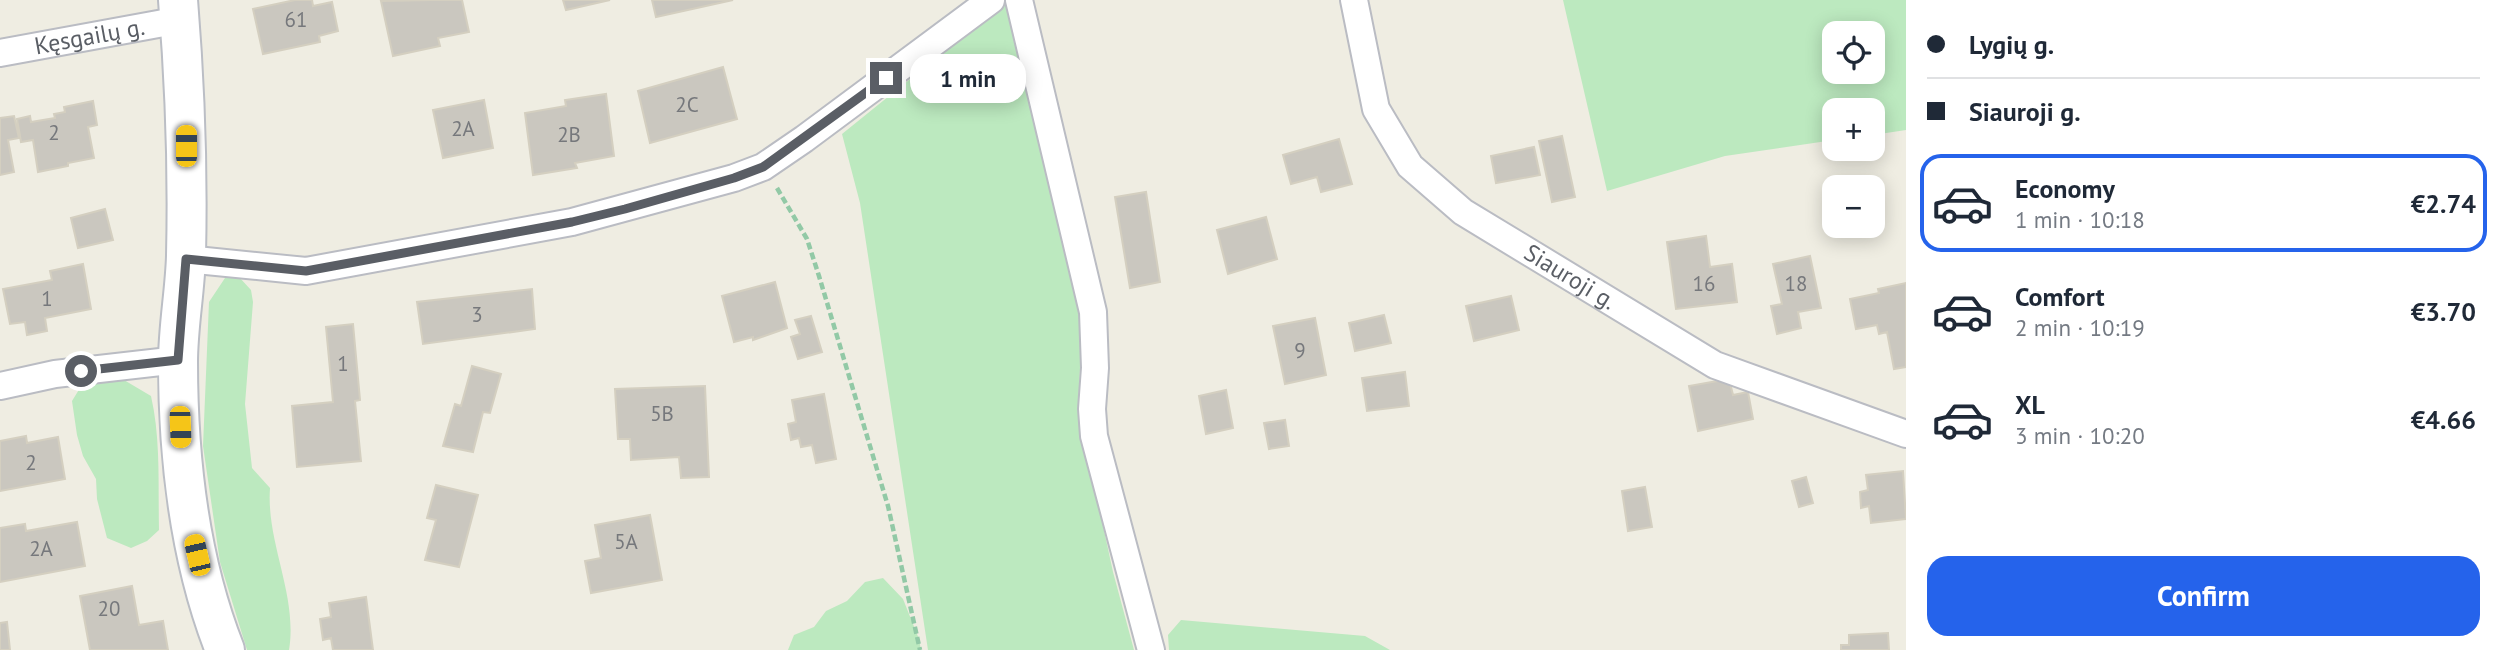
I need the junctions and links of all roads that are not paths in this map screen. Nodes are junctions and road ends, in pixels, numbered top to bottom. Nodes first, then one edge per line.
1 (991, 0) edge
2 (1019, 0) edge
3 (1354, 0) edge
4 (179, 10) edge
5 (0, 53) edge
6 (186, 259) junction
7 (178, 360) junction
8 (0, 386) edge
9 (1906, 434) edge
10 (225, 650) edge
11 (1151, 650) edge

1 - 6 street
2 - 11 street
3 - 9 street, Siauroji g.
4 - 5 street, Kęsgailų g.
4 - 6 street
6 - 7 street
7 - 8 street
7 - 10 street

